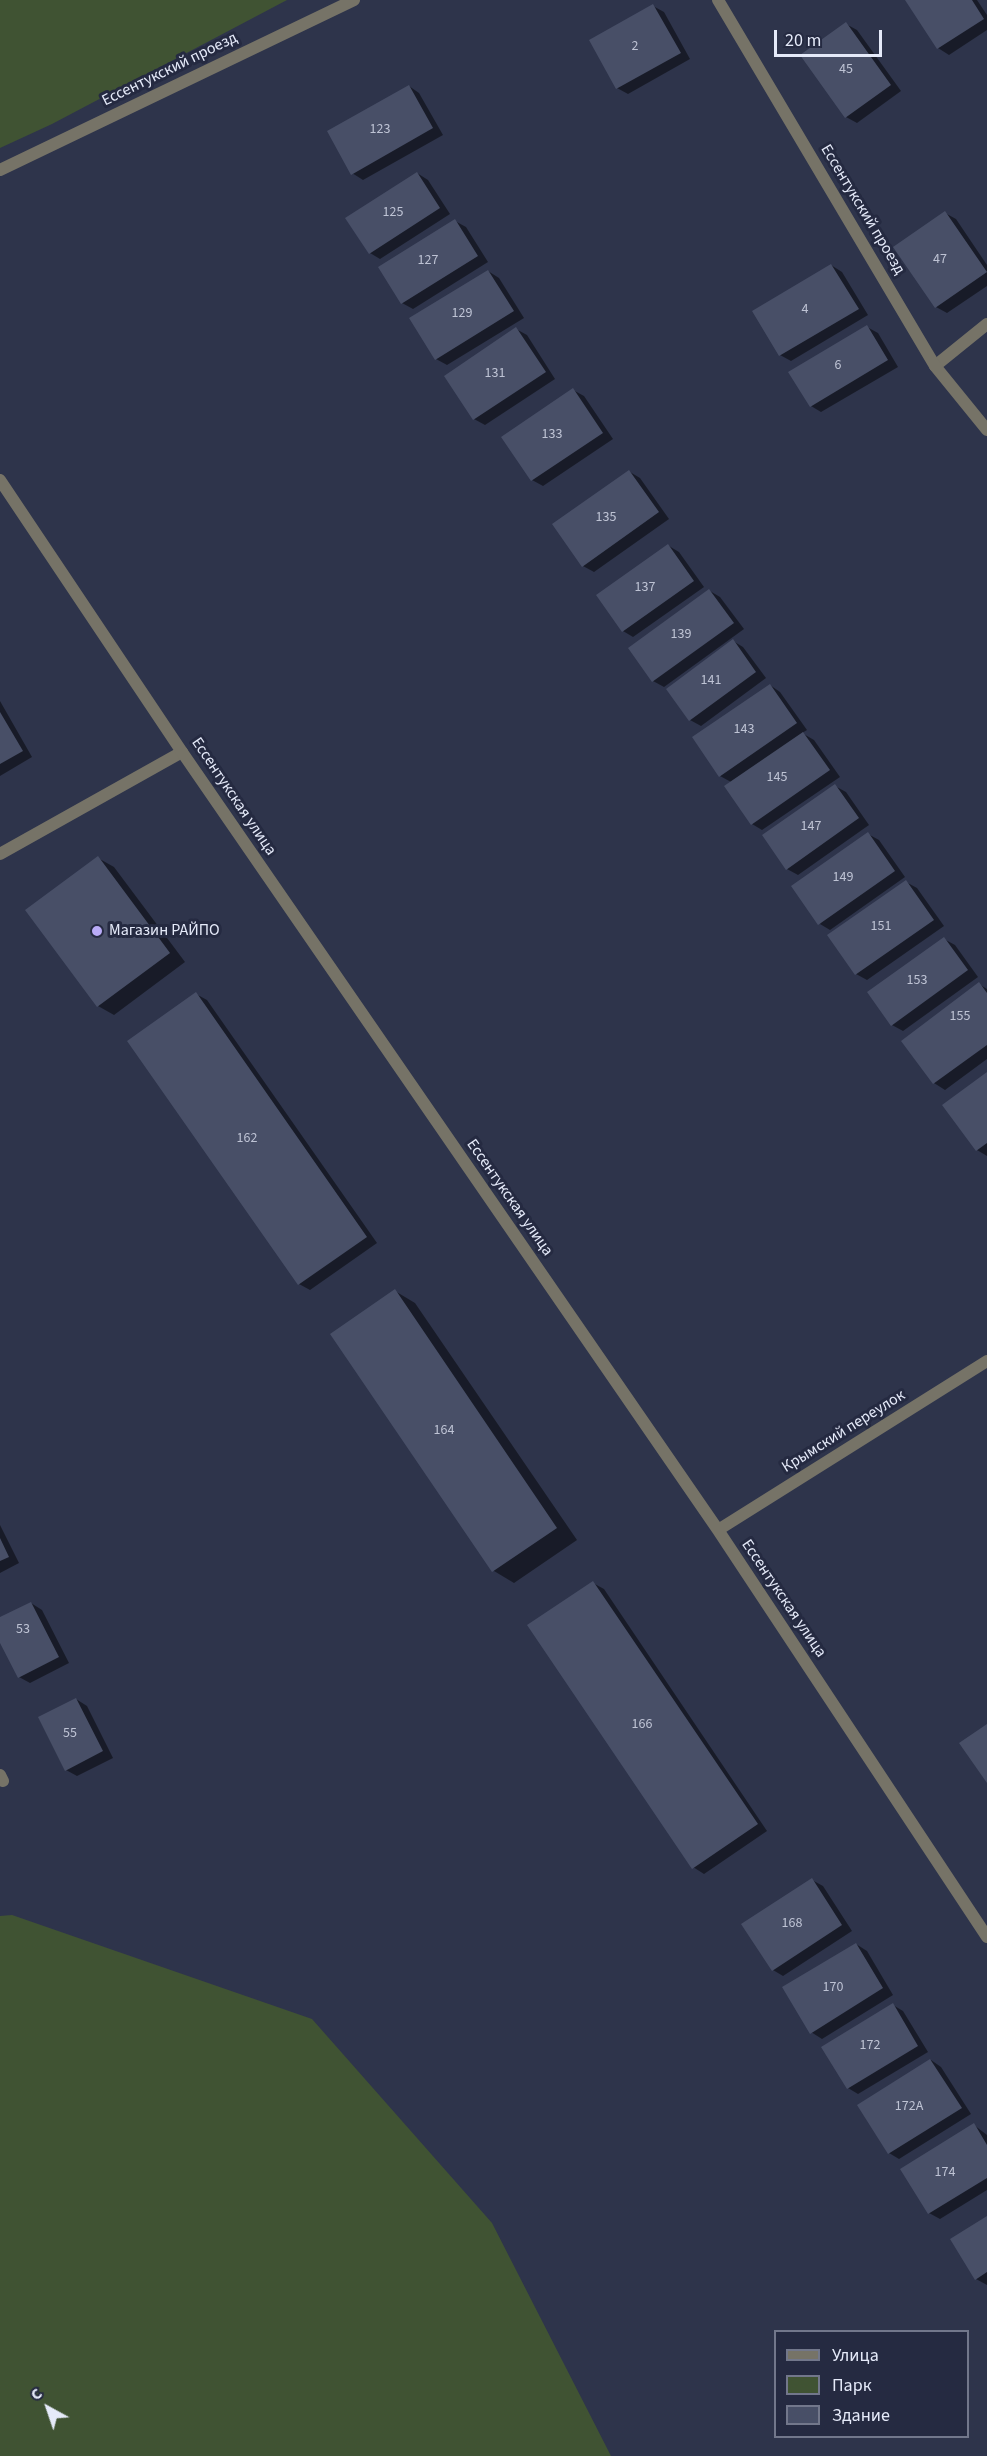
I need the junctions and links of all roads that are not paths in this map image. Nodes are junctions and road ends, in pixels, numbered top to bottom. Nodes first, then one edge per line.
1 (354, 0) edge
2 (718, 0) edge
3 (0, 170) edge
4 (987, 324) edge
5 (935, 366) junction
6 (987, 430) edge
7 (0, 480) edge
8 (182, 752) junction
9 (0, 854) edge
10 (987, 1361) edge
11 (718, 1530) junction
12 (987, 1937) edge

1 - 3 street, Ессентукский проезд
2 - 5 street, Ессентукский проезд
4 - 5 street
5 - 6 street, Ессентукский проезд
7 - 8 street, Ессентукская улица
8 - 9 street
8 - 11 street, Ессентукская улица
10 - 11 street, Крымский переулок
11 - 12 street, Ессентукская улица

